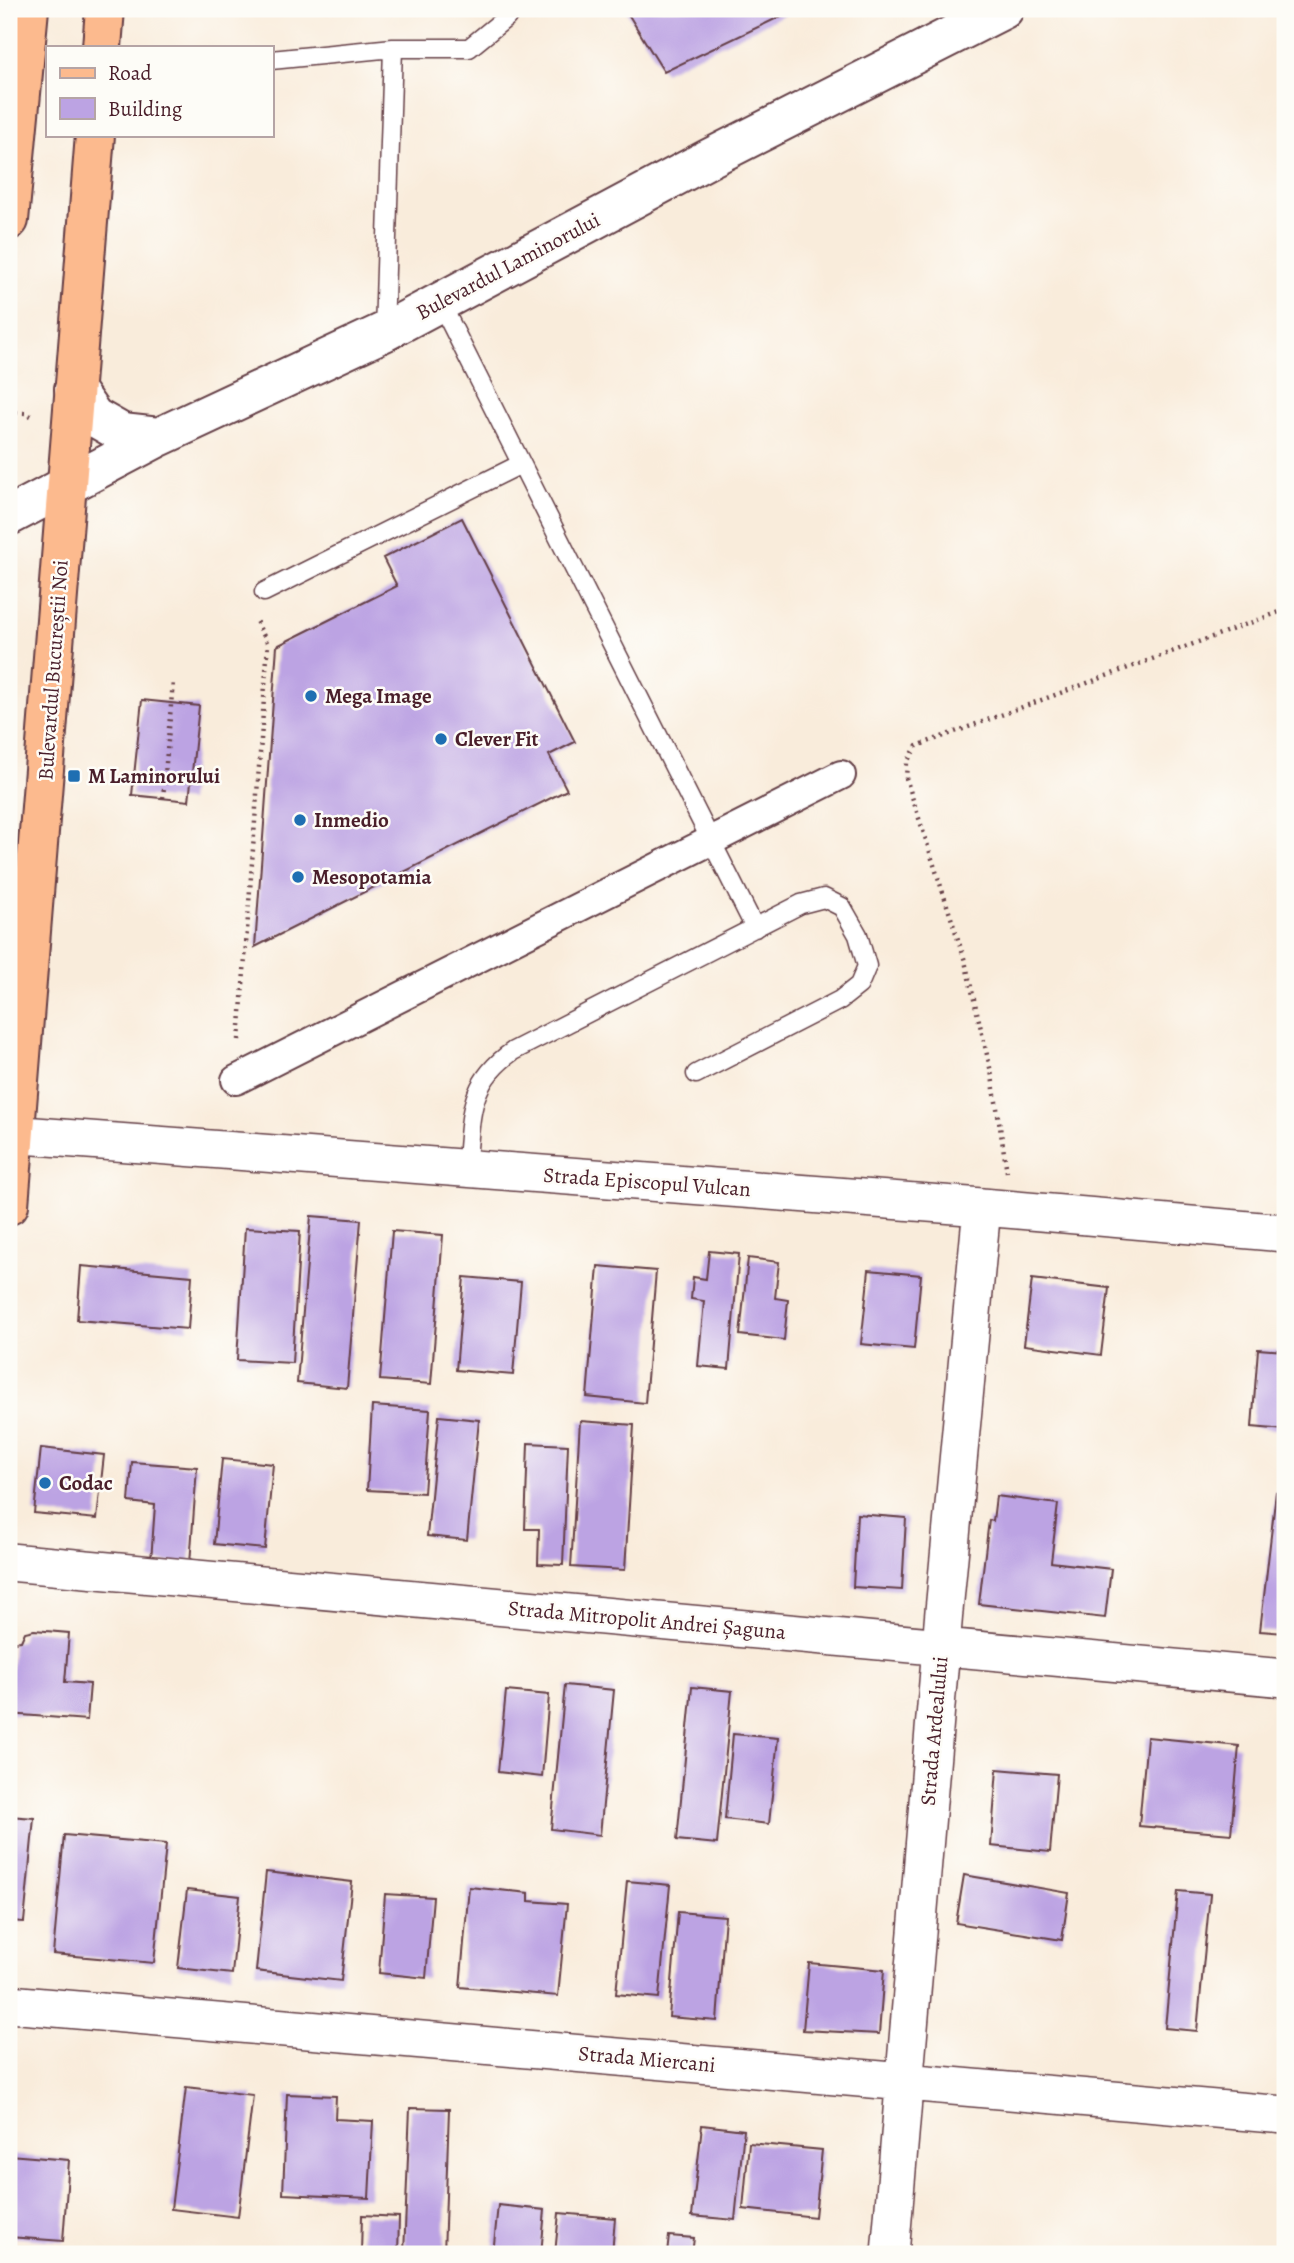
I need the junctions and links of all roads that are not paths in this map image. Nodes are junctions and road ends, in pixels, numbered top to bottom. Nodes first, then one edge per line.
1 (29, 9) edge
2 (105, 9) edge
3 (511, 9) edge
4 (1004, 9) edge
5 (102, 46) edge
6 (393, 48) junction
7 (273, 60) edge
8 (95, 136) edge
9 (9, 220) edge
10 (440, 302) junction
11 (384, 332) junction
12 (74, 389) junction
13 (159, 438) junction
14 (521, 464) junction
15 (67, 487) junction
16 (9, 516) edge
17 (264, 592) road end
18 (841, 775) dead end
19 (712, 841) junction
20 (755, 928) junction
21 (696, 1074) dead end
22 (236, 1080) road end
23 (12, 1134) edge
24 (466, 1169) junction
25 (9, 1205) edge
26 (982, 1208) junction
27 (1285, 1233) edge
28 (9, 1562) edge
29 (941, 1647) junction
30 (1285, 1678) edge
31 (9, 2004) edge
32 (905, 2082) junction
33 (1285, 2115) edge
34 (890, 2254) edge

1 - 9 main road
2 - 5 main road
3 - 6 lane
4 - 10 street, Bulevardul Laminorului
6 - 7 lane
6 - 11 lane
8 - 12 main road, Bulevardul Bucureștii Noi
10 - 11 street, Bulevardul Laminorului
10 - 14 lane
11 - 13 street, Bulevardul Laminorului
12 - 13 street
12 - 15 main road, Bulevardul Bucureștii Noi
13 - 15 street, Bulevardul Laminorului
14 - 17 lane
14 - 19 lane
15 - 16 street, Bulevardul Laminorului
15 - 23 main road, Bulevardul Bucureștii Noi
18 - 19 street
19 - 20 lane
19 - 22 street
20 - 21 lane
20 - 24 lane
23 - 24 street, Strada Episcopul Vulcan
23 - 25 main road, Bulevardul Bucureștii Noi
24 - 26 street, Strada Episcopul Vulcan
26 - 27 street, Strada Episcopul Vulcan
26 - 29 street, Strada Ardealului
28 - 29 street, Strada Mitropolit Andrei Șaguna
29 - 30 street, Strada Mitropolit Andrei Șaguna
29 - 32 street, Strada Ardealului
31 - 32 street, Strada Miercani
32 - 33 street, Strada Miercani
32 - 34 street, Strada Ardealului

